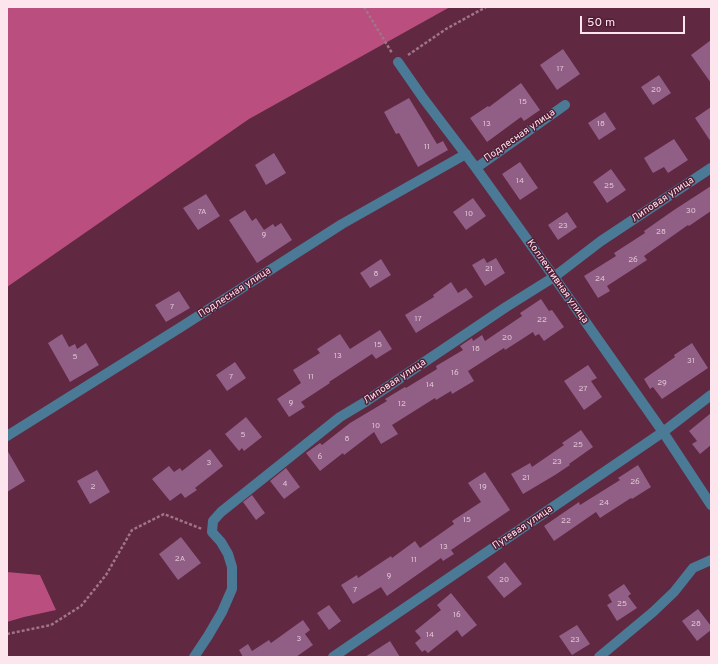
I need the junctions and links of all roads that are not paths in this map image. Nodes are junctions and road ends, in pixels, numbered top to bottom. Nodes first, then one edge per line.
1 (398, 62) road end
2 (565, 106) dead end
3 (466, 154) junction
4 (476, 168) junction
5 (711, 168) edge
6 (554, 277) junction
7 (711, 395) edge
8 (663, 432) junction
9 (7, 436) edge
10 (711, 505) edge
11 (711, 560) edge
12 (194, 657) edge
13 (333, 657) edge
14 (599, 657) edge

1 - 3 street, Коллективная улица
2 - 4 street, Подлесная улица
3 - 4 street, Коллективная улица
3 - 9 street, Подлесная улица
4 - 6 street, Коллективная улица
5 - 6 street, Липовая улица
6 - 8 street, Коллективная улица
6 - 12 street, Липовая улица
7 - 8 street, Путевая улица
8 - 10 street, Коллективная улица
8 - 13 street, Путевая улица
11 - 14 street

